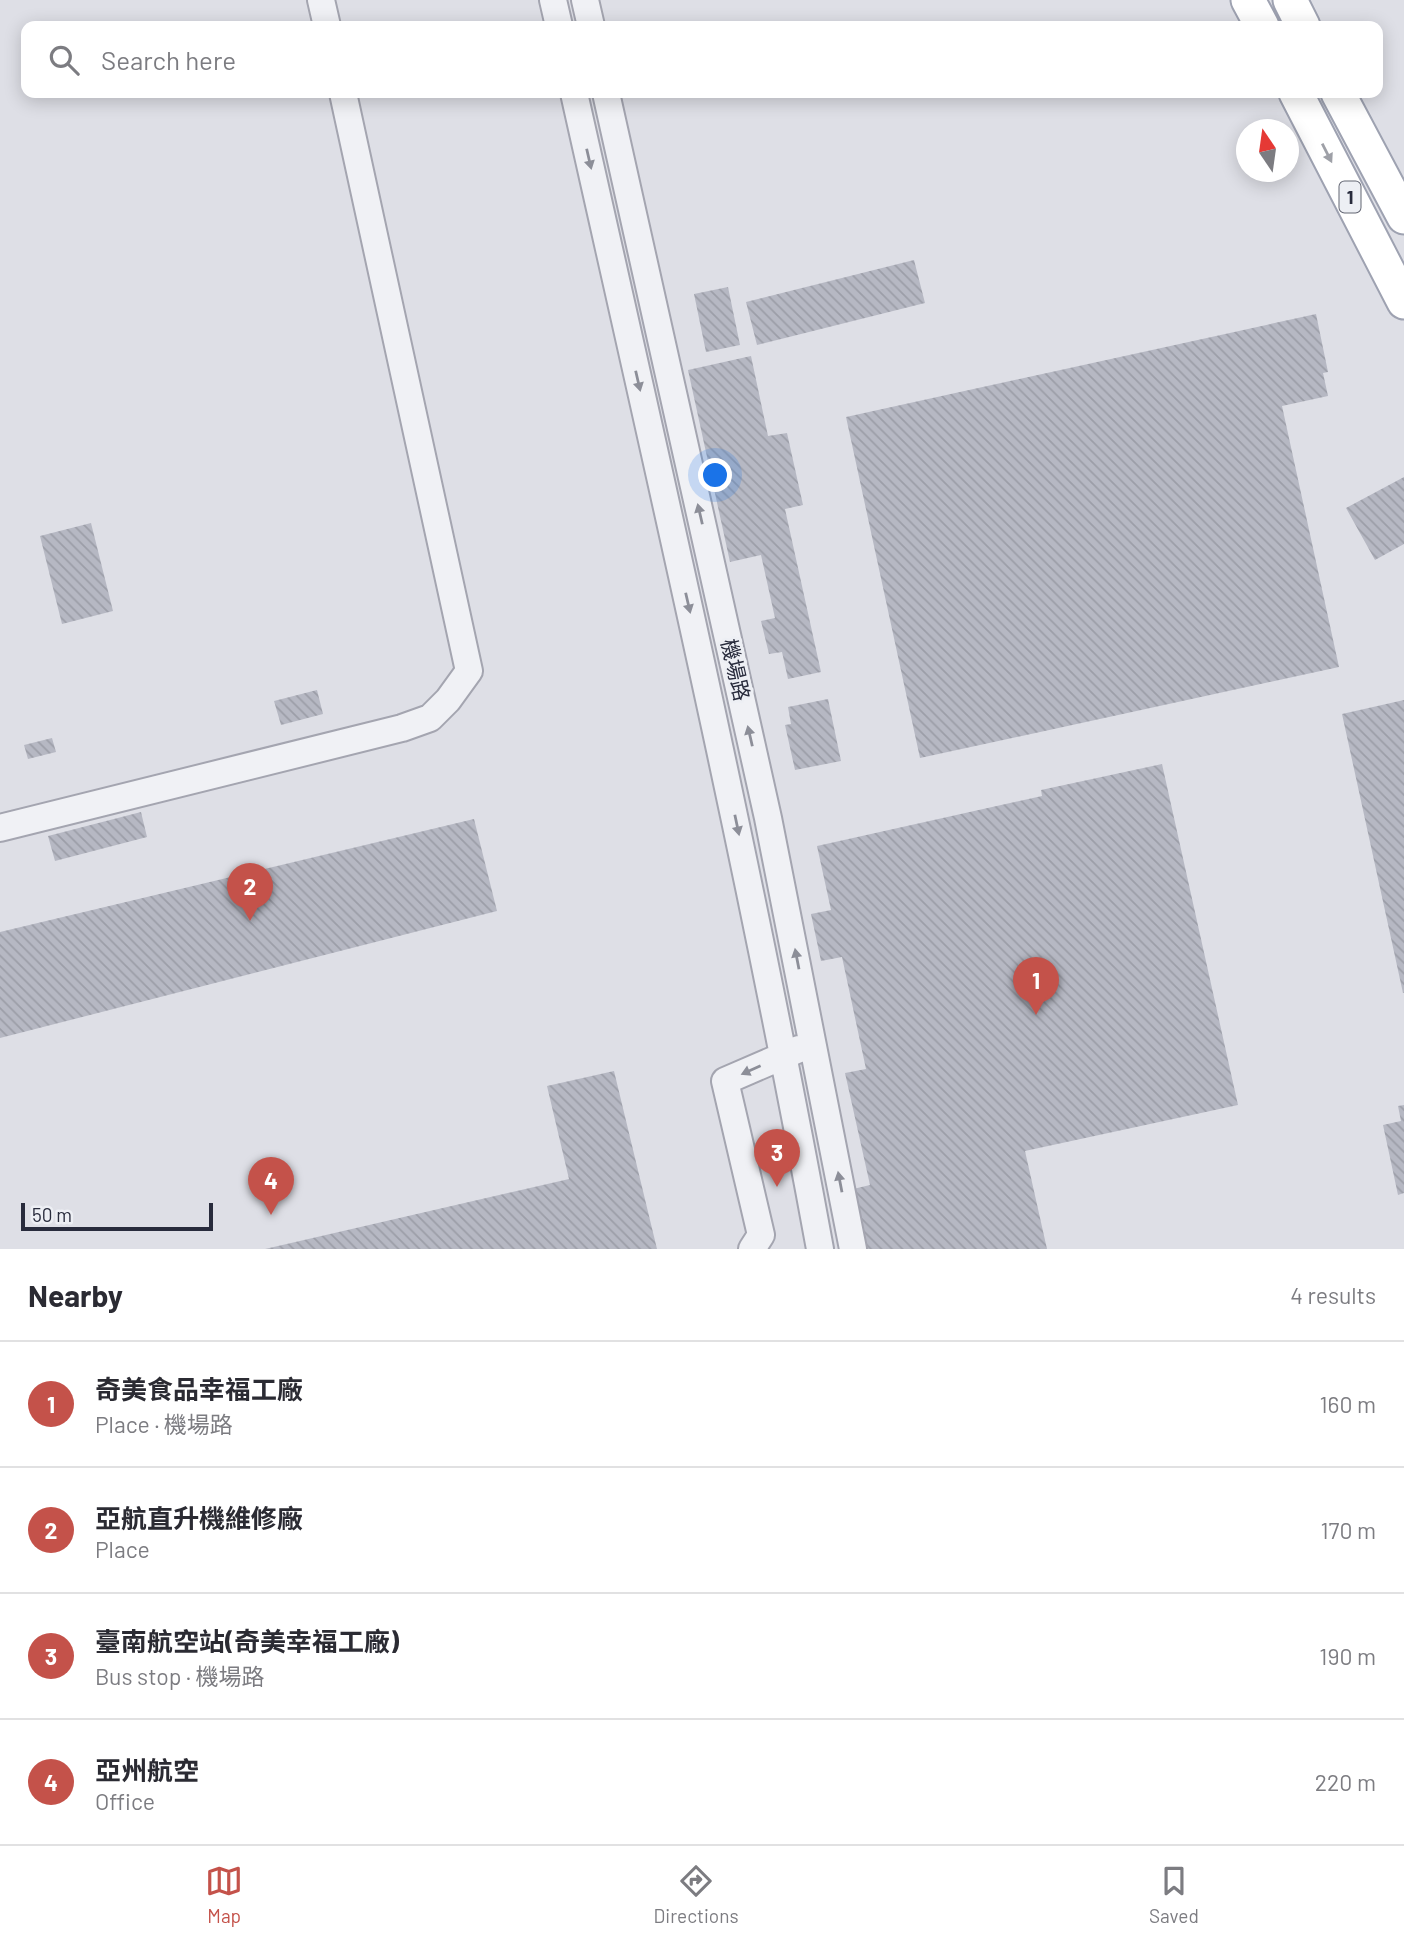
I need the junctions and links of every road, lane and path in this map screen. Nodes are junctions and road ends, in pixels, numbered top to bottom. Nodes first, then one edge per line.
1 (321, 0) edge
2 (553, 0) edge
3 (585, 0) edge
4 (1248, 0) edge
5 (1290, 0) edge
6 (326, 21) edge
7 (558, 21) edge
8 (590, 21) edge
9 (1259, 21) edge
10 (1300, 21) edge
11 (344, 98) edge
12 (575, 98) edge
13 (607, 98) edge
14 (1299, 98) edge
15 (1341, 98) edge
16 (1404, 217) edge
17 (1404, 302) edge
18 (0, 828) edge
19 (814, 1043) junction
20 (784, 1055) junction
21 (759, 1244) edge
22 (820, 1249) edge
23 (853, 1249) edge

1 - 6 street
2 - 7 street
3 - 8 street
4 - 9 main road
5 - 10 main road
11 - 18 street
12 -> 20 street, 機場路
19 -> 13 street, 機場路
14 -> 17 main road, 1
15 - 16 main road, 1
19 - 20 street
23 -> 19 street, 機場路
20 -> 21 street
20 - 22 street, 機場路

